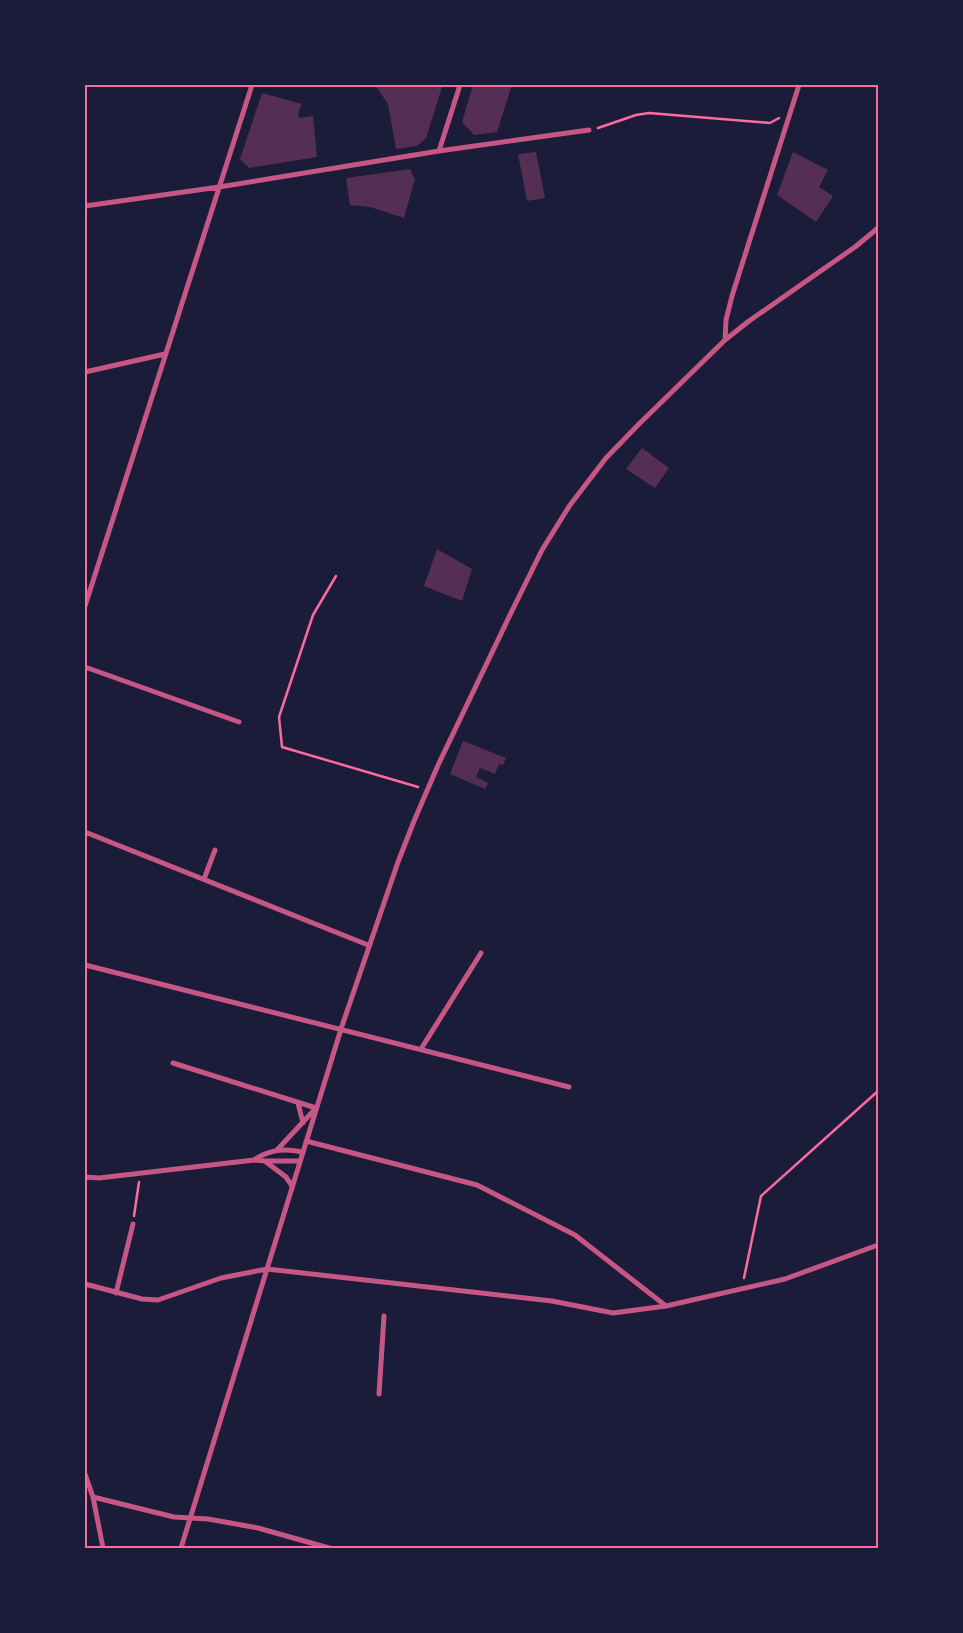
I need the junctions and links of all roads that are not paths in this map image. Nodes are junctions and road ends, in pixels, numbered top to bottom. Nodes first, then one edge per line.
1 (252, 85) edge
2 (460, 85) edge
3 (799, 85) edge
4 (589, 130) road end
5 (439, 151) junction
6 (219, 187) junction
7 (85, 206) edge
8 (878, 228) edge
9 (725, 340) junction
10 (165, 354) junction
11 (85, 372) edge
12 (85, 606) edge
13 (85, 667) edge
14 (239, 722) dead end
15 (85, 832) edge
16 (215, 850) dead end
17 (204, 879) junction
18 (368, 945) junction
19 (481, 953) dead end
20 (85, 965) edge
21 (341, 1028) junction
22 (421, 1049) junction
23 (173, 1063) dead end
24 (569, 1087) dead end
25 (298, 1103) junction
26 (316, 1108) junction
27 (303, 1123) junction
28 (306, 1141) junction
29 (277, 1150) junction
30 (302, 1152) junction
31 (254, 1160) junction
32 (266, 1161) junction
33 (300, 1161) junction
34 (85, 1177) edge
35 (292, 1186) junction
36 (133, 1224) road end
37 (878, 1244) edge
38 (266, 1269) junction
39 (85, 1284) edge
40 (116, 1293) junction
41 (666, 1306) junction
42 (384, 1316) dead end
43 (379, 1394) dead end
44 (85, 1474) edge
45 (93, 1497) junction
46 (190, 1518) junction
47 (103, 1548) edge
48 (181, 1548) edge
49 (329, 1548) edge

1 - 6 street
2 - 5 street
3 - 9 street
4 - 5 street
5 - 6 street
6 - 7 street
6 - 10 street
8 - 9 street
9 - 18 street
10 - 11 street
10 - 12 street
13 - 14 street
15 - 17 street
16 - 17 street
17 - 18 street
18 - 21 street
19 - 22 street
20 - 21 street
21 - 22 street
21 - 26 street
22 - 24 street
23 - 25 street
25 - 26 street
25 - 27 street
26 - 27 street
26 - 28 street
27 - 29 street
28 - 30 street
28 - 41 street
29 - 30 street
29 - 31 street
30 - 33 street
31 - 32 street
31 - 34 street
32 - 33 street
32 - 35 street
33 - 35 street
35 - 38 street
36 - 40 street
37 - 41 street
38 - 40 street
38 - 41 street
38 - 46 street
39 - 40 street
42 - 43 street
44 - 45 street
45 - 46 street
45 - 47 street
46 - 48 street
46 - 49 street

